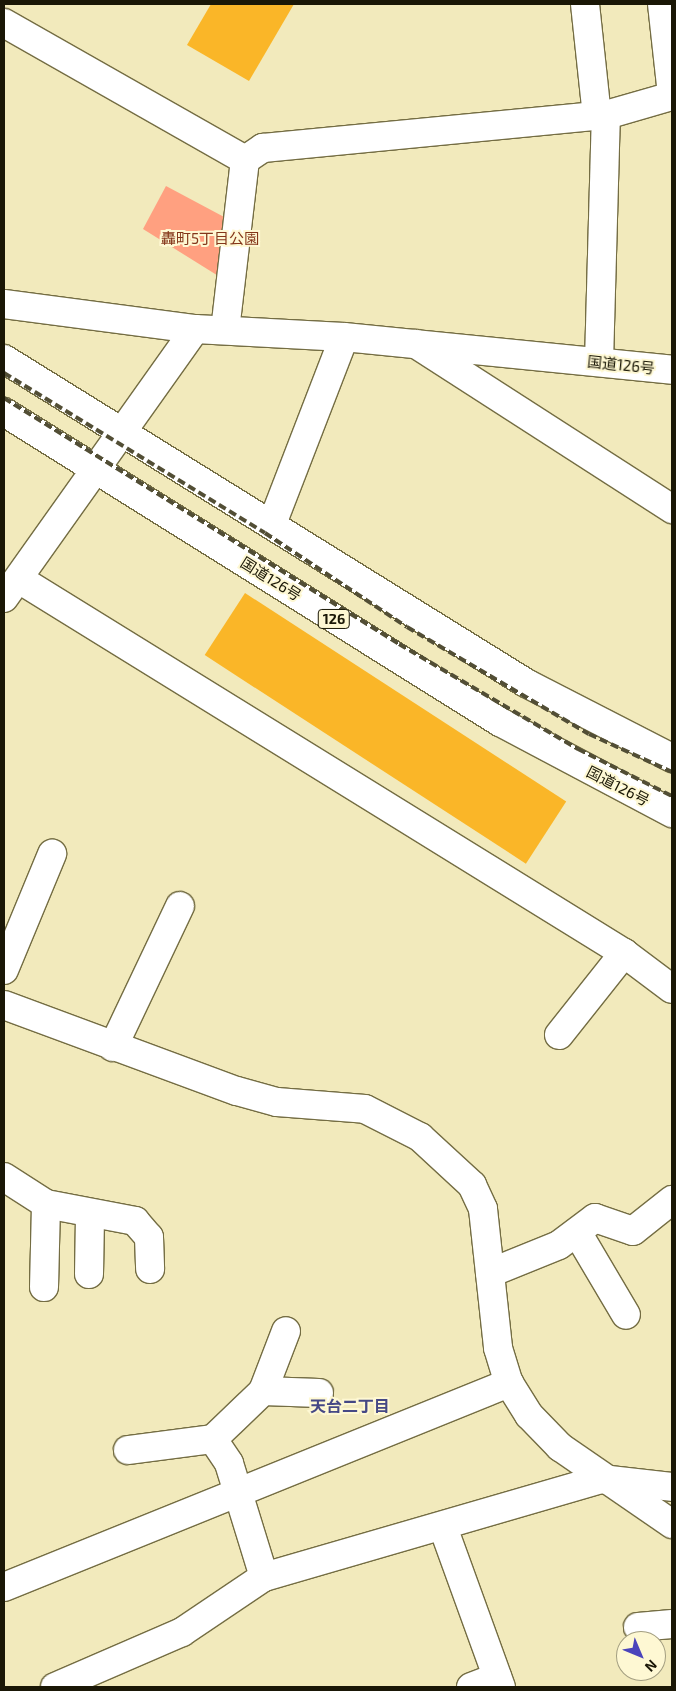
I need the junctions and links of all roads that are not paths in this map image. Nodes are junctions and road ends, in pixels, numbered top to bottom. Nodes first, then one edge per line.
1 (585, 4) edge
2 (662, 4) edge
3 (4, 22) edge
4 (672, 96) edge
5 (602, 116) junction
6 (245, 160) junction
7 (4, 304) edge
8 (195, 329) junction
9 (225, 329) junction
10 (344, 337) junction
11 (416, 344) junction
12 (4, 359) edge
13 (599, 362) junction
14 (672, 370) edge
15 (4, 412) edge
16 (122, 434) junction
17 (96, 470) junction
18 (672, 509) edge
19 (272, 524) junction
20 (12, 589) edge
21 (672, 758) edge
22 (672, 813) edge
23 (52, 854) dead end
24 (180, 906) dead end
25 (624, 953) junction
26 (4, 970) edge
27 (672, 989) edge
28 (4, 1005) edge
29 (559, 1035) dead end
30 (113, 1047) junction
31 (4, 1177) edge
32 (672, 1200) edge
33 (46, 1204) junction
34 (90, 1214) junction
35 (577, 1232) junction
36 (150, 1269) dead end
37 (490, 1273) junction
38 (89, 1274) dead end
39 (44, 1287) dead end
40 (626, 1316) dead end
41 (286, 1332) dead end
42 (509, 1383) junction
43 (263, 1391) junction
44 (319, 1393) dead end
45 (214, 1439) junction
46 (128, 1450) dead end
47 (601, 1479) junction
48 (672, 1487) edge
49 (239, 1492) junction
50 (672, 1524) edge
51 (443, 1527) junction
52 (264, 1577) junction
53 (4, 1587) edge
54 (672, 1624) edge
55 (638, 1627) dead end
56 (499, 1682) edge
57 (56, 1687) edge
58 (471, 1687) edge

1 - 5 main road
2 - 4 main road
3 - 6 main road
4 - 5 main road
5 - 6 main road
5 - 13 main road
6 - 9 main road
7 - 8 main road, 国道126号
8 - 9 main road, 国道126号
8 - 16 main road
9 - 10 main road, 国道126号
10 - 11 main road, 国道126号
10 - 19 main road
11 - 13 main road, 国道126号
11 - 18 main road
12 - 16 main road
13 - 14 main road, 国道126号
15 - 17 main road, 国道126号 / 126
16 - 17 main road
16 - 19 main road
17 - 20 main road
17 - 22 main road, 国道126号 / 126
19 - 21 main road
20 - 25 main road
23 - 26 main road
24 - 30 main road
25 - 27 main road
25 - 29 main road
28 - 30 main road
30 - 37 main road
31 - 33 main road
32 - 35 main road
33 - 34 main road
33 - 39 main road
34 - 36 main road
34 - 38 main road
35 - 37 main road
35 - 40 main road
37 - 42 main road
41 - 43 main road
42 - 47 main road
42 - 49 main road
43 - 44 main road
43 - 45 main road
45 - 46 main road
45 - 49 main road
47 - 48 main road
47 - 50 main road
47 - 51 main road
49 - 52 main road
49 - 53 main road
51 - 52 main road
51 - 56 main road
52 - 57 main road
54 - 55 main road
56 - 58 main road

